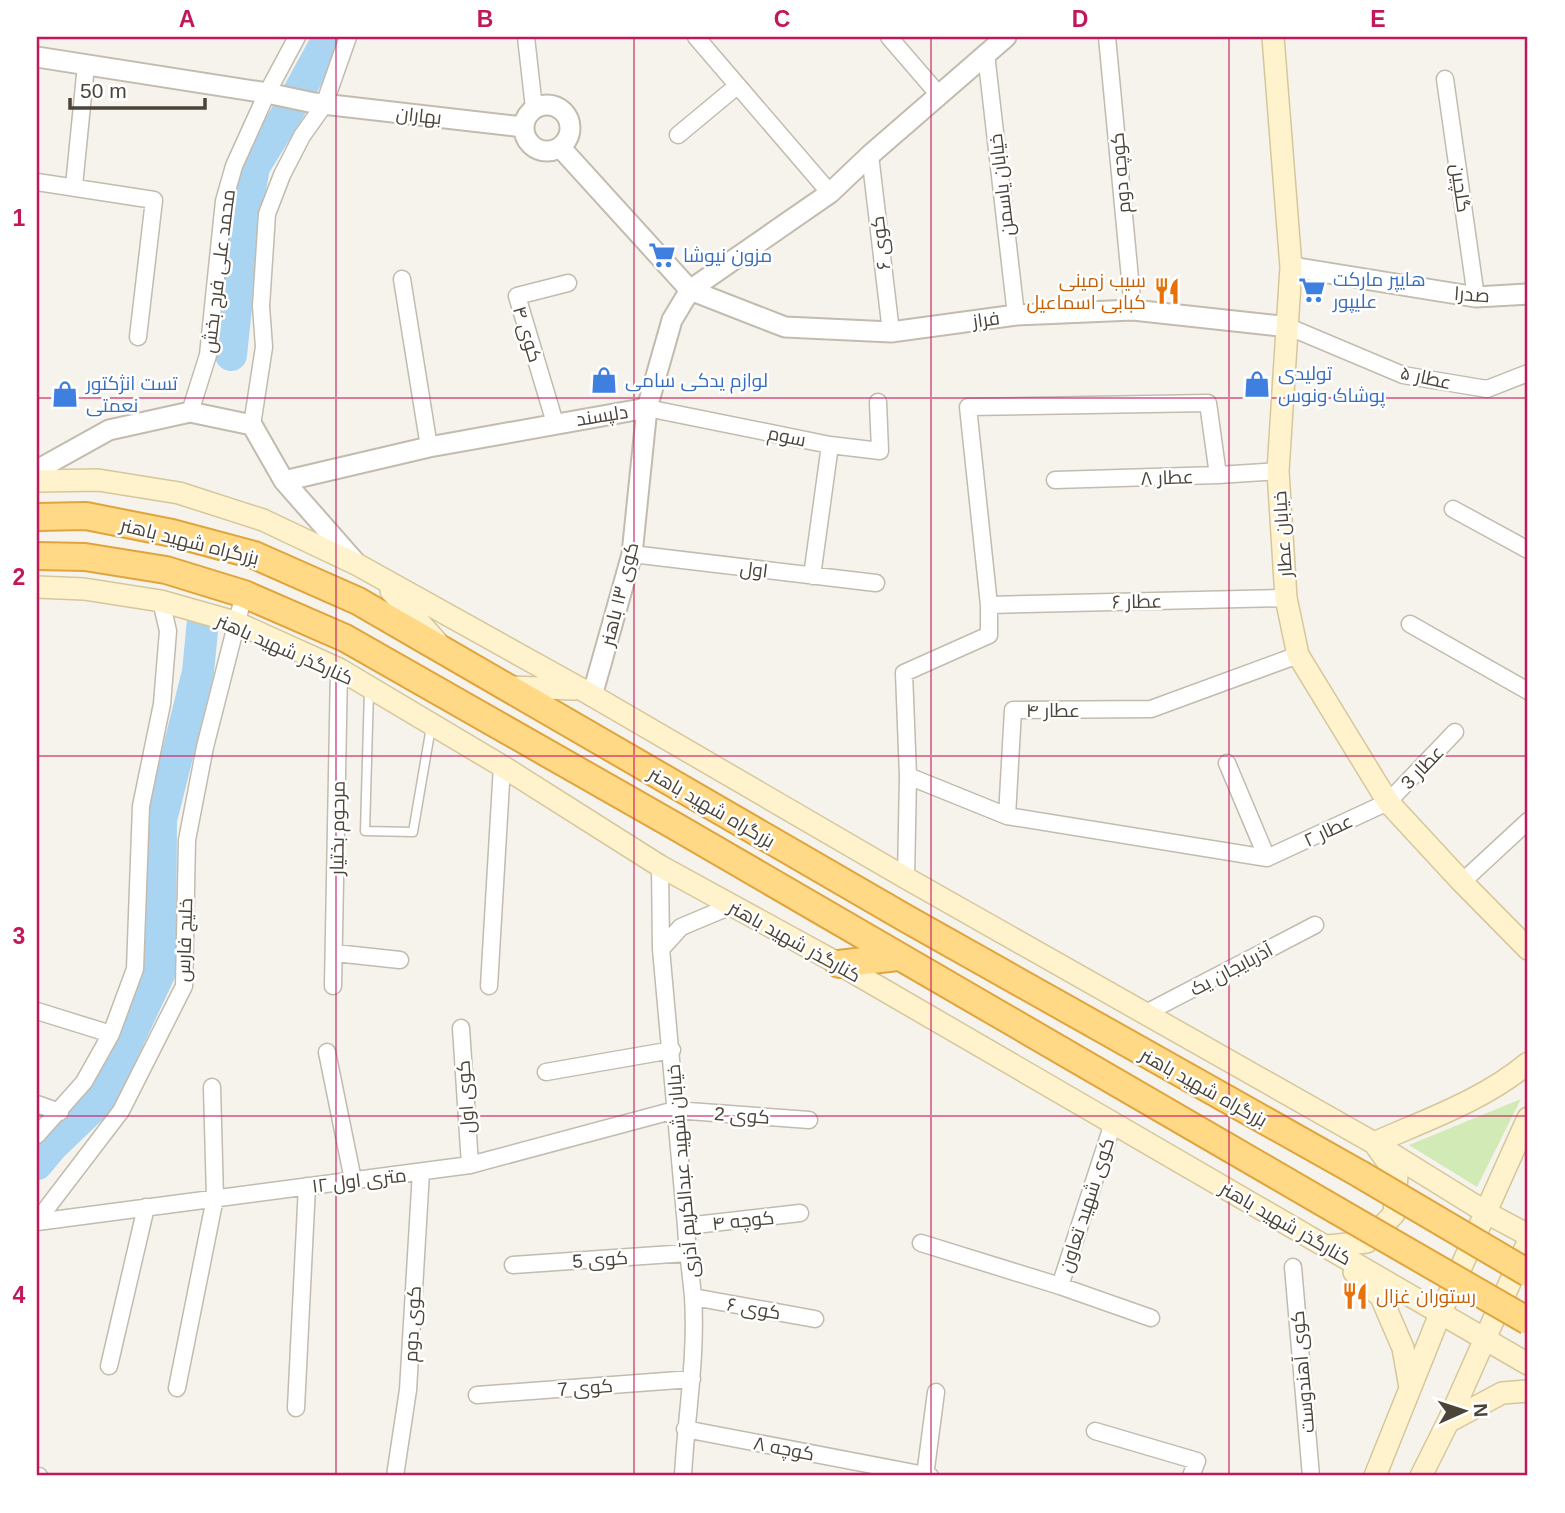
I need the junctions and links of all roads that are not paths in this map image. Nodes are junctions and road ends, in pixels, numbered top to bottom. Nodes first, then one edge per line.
1 (297, 37) edge
2 (348, 37) edge
3 (526, 37) edge
4 (696, 37) edge
5 (889, 37) edge
6 (1006, 37) edge
7 (1107, 37) edge
8 (1273, 37) edge
9 (986, 54) junction
10 (37, 57) edge
11 (86, 65) junction
12 (1445, 79) dead end
13 (737, 86) junction
14 (272, 95) junction
15 (939, 95) junction
16 (319, 104) junction
17 (534, 108) junction
18 (523, 127) junction
19 (678, 135) dead end
20 (560, 147) junction
21 (870, 155) junction
22 (37, 182) edge
23 (74, 187) junction
24 (830, 193) junction
25 (1291, 267) junction
26 (402, 279) dead end
27 (568, 283) dead end
28 (690, 290) junction
29 (1528, 294) edge
30 (1476, 297) junction
31 (1133, 310) junction
32 (1016, 315) junction
33 (1289, 327) junction
34 (891, 332) junction
35 (138, 337) dead end
36 (1528, 373) edge
37 (878, 402) dead end
38 (647, 408) junction
39 (190, 412) junction
40 (555, 423) junction
41 (252, 425) junction
42 (830, 445) junction
43 (429, 447) junction
44 (37, 470) edge
45 (1278, 471) junction
46 (1218, 475) junction
47 (1055, 480) dead end
48 (37, 481) edge
49 (284, 481) junction
50 (1453, 509) dead end
51 (37, 517) edge
52 (1528, 550) edge
53 (632, 554) junction
54 (37, 556) edge
55 (358, 565) junction
56 (377, 576) junction
57 (812, 576) junction
58 (876, 583) dead end
59 (37, 587) edge
60 (244, 594) junction
61 (1286, 598) junction
62 (161, 601) junction
63 (989, 605) junction
64 (236, 622) junction
65 (1410, 624) dead end
66 (444, 649) junction
67 (1298, 655) junction
68 (339, 669) junction
69 (504, 687) junction
70 (369, 688) junction
71 (1528, 691) edge
72 (586, 692) junction
73 (431, 725) junction
74 (1455, 732) dead end
75 (1227, 763) dead end
76 (502, 766) junction
77 (908, 776) junction
78 (1388, 802) junction
79 (1007, 816) junction
80 (1528, 821) edge
81 (1267, 858) junction
82 (660, 866) junction
83 (906, 878) junction
84 (1462, 882) junction
85 (731, 906) junction
86 (1315, 925) dead end
87 (661, 949) junction
88 (1528, 949) edge
89 (335, 953) junction
90 (897, 957) junction
91 (400, 960) dead end
92 (839, 964) junction
93 (333, 986) dead end
94 (489, 986) dead end
95 (37, 1011) edge
96 (1146, 1013) junction
97 (461, 1028) dead end
98 (111, 1034) junction
99 (671, 1050) junction
100 (327, 1052) dead end
101 (1528, 1063) edge
102 (545, 1072) dead end
103 (212, 1087) dead end
104 (37, 1104) edge
105 (675, 1110) junction
106 (60, 1112) junction
107 (1528, 1118) edge
108 (809, 1120) dead end
109 (1113, 1123) junction
110 (37, 1135) edge
111 (1374, 1143) junction
112 (470, 1165) junction
113 (421, 1172) junction
114 (353, 1181) junction
115 (307, 1186) junction
116 (215, 1198) junction
117 (146, 1208) junction
118 (800, 1213) dead end
119 (1487, 1213) junction
120 (37, 1221) edge
121 (687, 1226) junction
122 (1528, 1235) edge
123 (1528, 1242) edge
124 (921, 1243) dead end
125 (1328, 1246) junction
126 (687, 1253) junction
127 (513, 1265) dead end
128 (1293, 1267) dead end
129 (1528, 1273) edge
130 (1060, 1286) junction
131 (693, 1297) junction
132 (1440, 1314) junction
133 (1151, 1318) dead end
134 (815, 1319) dead end
135 (1528, 1321) edge
136 (1485, 1339) junction
137 (1528, 1364) edge
138 (109, 1366) dead end
139 (692, 1379) junction
140 (177, 1388) dead end
141 (1411, 1389) junction
142 (1528, 1391) edge
143 (936, 1392) dead end
144 (477, 1395) dead end
145 (296, 1408) dead end
146 (1448, 1422) junction
147 (685, 1429) junction
148 (1095, 1431) dead end
149 (395, 1476) edge
150 (683, 1476) edge
151 (927, 1476) edge
152 (1191, 1476) edge
153 (1311, 1476) edge
154 (1375, 1476) edge
155 (1421, 1476) edge

1 - 14 street, محمد علی فرح بخش
2 - 16 street
3 - 17 street
4 - 13 street
5 - 15 street
6 - 9 street, دلپسند
7 - 31 street, کوچه دوم
8 - 25 main road, خیابان عطار
9 - 15 street, دلپسند
9 - 32 street, خیابان یاسمن
10 - 11 street
11 - 14 street
11 - 23 street
12 - 30 street, گلچین
13 - 19 street
13 - 24 street
14 - 16 street, بهاران
14 - 39 street, محمد علی فرح بخش
15 - 21 street, دلپسند
16 - 18 street, بهاران
16 - 41 street
17 - 18 street
17 - 20 street
18 - 20 street
20 - 28 street
21 - 24 street, دلپسند
21 - 34 street, کوی ۶
22 - 23 street
23 - 35 street
24 - 28 street, دلپسند
25 - 30 street, صدرا
25 - 33 main road, خیابان عطار
26 - 43 street
27 - 40 street, کوی ۴
28 - 34 street, فراز
28 - 38 street, دلپسند
29 - 30 street, صدرا
31 - 32 street, فراز
31 - 33 street, فراز
32 - 34 street, فراز
33 - 36 street, عطار ۵
33 - 45 main road, خیابان عطار
37 - 42 street, سوم
38 - 40 street, دلپسند
38 - 42 street, سوم
38 - 53 street, کوی ۱۳ باهنر
39 - 41 street
39 - 44 street
40 - 43 street, دلپسند
41 - 49 street
42 - 57 street
43 - 49 street, دلپسند
45 - 46 street, عطار ۸
45 - 61 main road, خیابان عطار
46 - 47 street, عطار ۸
46 - 63 street
48 - 55 main road
49 - 55 street
50 - 52 street
51 - 66 highway, بزرگراه شهید باهنر
53 - 57 street, اول
53 - 72 street, کوی ۱۳ باهنر
54 - 60 highway, بزرگراه شهید باهنر
55 - 56 main road
56 - 66 main road
56 - 72 main road
57 - 58 street, اول
59 - 62 main road, کنارگذر شهید باهنر
60 - 64 street, خلیج فارس
60 - 90 highway, بزرگراه شهید باهنر
61 - 63 street, عطار ۶
61 - 67 main road, خیابان عطار
62 - 64 main road, کنارگذر شهید باهنر
62 - 98 street
63 - 77 street
64 - 68 main road, کنارگذر شهید باهنر
64 - 120 street, خلیج فارس
65 - 71 street
66 - 69 highway, بزرگراه شهید باهنر
67 - 78 main road, خیابان عطار
67 - 79 street, عطار ۴
68 - 70 main road, کنارگذر شهید باهنر
68 - 89 street, مرحوم بختیار
69 - 72 main road
69 - 129 highway, بزرگراه شهید باهنر, bridge
70 - 73 main road, کنارگذر شهید باهنر
70 - 73 lane
72 - 83 main road
73 - 76 main road, کنارگذر شهید باهنر
74 - 78 street, عطار 3
75 - 81 street
76 - 82 main road, کنارگذر شهید باهنر
76 - 94 street
77 - 79 street
77 - 83 street
78 - 81 street, عطار ۲
78 - 84 main road, خیابان عطار
79 - 81 street
80 - 84 street
82 - 85 main road, کنارگذر شهید باهنر
82 - 87 street, خیابان شهید عبدالکریم آذری
83 - 96 main road
84 - 88 main road, خیابان عطار
85 - 87 street
85 - 92 main road, کنارگذر شهید باهنر
86 - 96 street, آذربایجان یک
87 - 99 street, خیابان شهید عبدالکریم آذری
89 - 91 street
89 - 93 street, مرحوم بختیار
90 - 92 highway
90 - 135 highway, بزرگراه شهید باهنر, bridge
92 - 109 main road, کنارگذر شهید باهنر
95 - 98 street
96 - 111 main road
97 - 112 street, کوی اول
98 - 106 street
99 - 102 street
99 - 105 street, خیابان شهید عبدالکریم آذری
100 - 114 street
101 - 111 main road
103 - 116 street
104 - 106 street
105 - 108 street, کوی 2
105 - 112 street, ۱۲ متری اول
105 - 121 street, خیابان شهید عبدالکریم آذری
106 - 110 street
107 - 119 main road
109 - 125 main road, کنارگذر شهید باهنر
109 - 130 street, کوی شهید تعاون
111 - 119 main road
111 - 125 main road
112 - 113 street, ۱۲ متری اول
113 - 114 street, ۱۲ متری اول
113 - 149 street, کوی دوم
114 - 115 street, ۱۲ متری اول
115 - 116 street, ۱۲ متری اول
115 - 145 street
116 - 117 street, ۱۲ متری اول
116 - 140 street
117 - 120 street, ۱۲ متری اول
117 - 138 street
118 - 121 street, کوچه ۴
119 - 122 main road
119 - 132 main road
121 - 126 street, خیابان شهید عبدالکریم آذری
123 - 136 main road
124 - 130 street
125 - 132 main road, کنارگذر شهید باهنر
125 - 141 main road
126 - 127 street, کوی 5
126 - 131 street, خیابان شهید عبدالکریم آذری
128 - 153 street, کوی آهندوست
130 - 133 street
131 - 134 street, کوی ۶
131 - 139 street, خیابان شهید عبدالکریم آذری
132 - 136 main road, کنارگذر شهید باهنر
132 - 141 main road
136 - 137 main road, کنارگذر شهید باهنر
136 - 146 main road
139 - 144 street, کوی 7
139 - 147 street, خیابان شهید عبدالکریم آذری
141 - 154 main road
142 - 146 main road
143 - 151 street
146 - 155 main road
147 - 150 street, خیابان شهید عبدالکریم آذری
147 - 151 street, کوچه ۸
148 - 152 street

